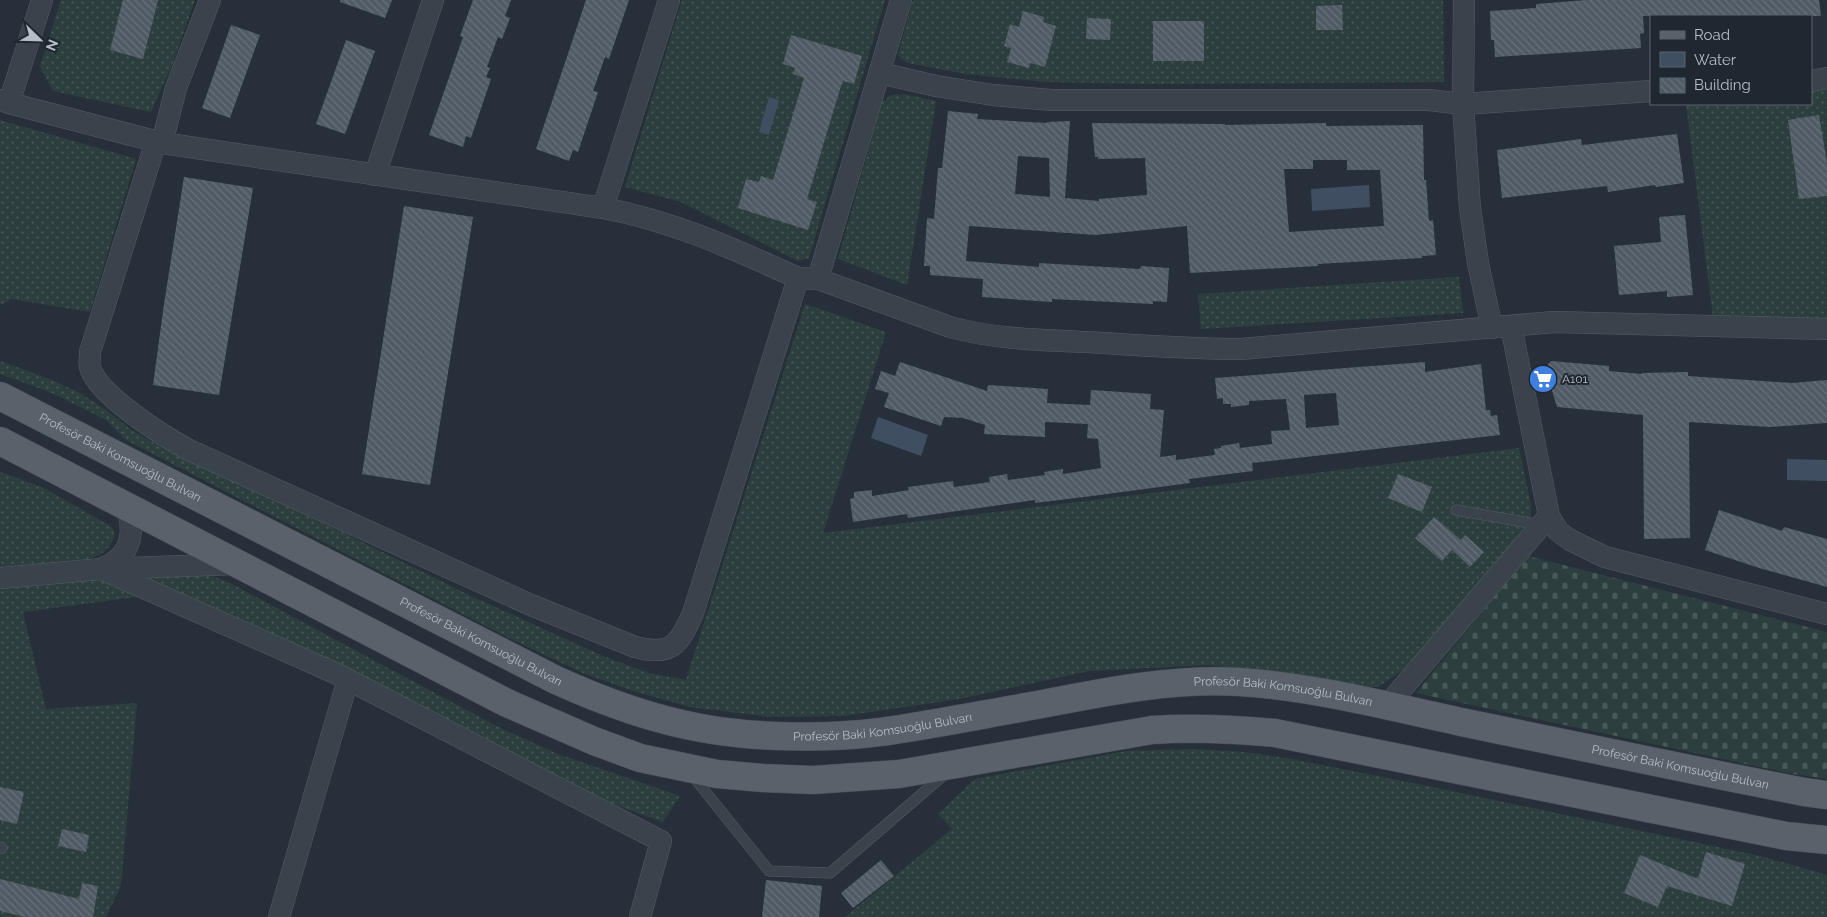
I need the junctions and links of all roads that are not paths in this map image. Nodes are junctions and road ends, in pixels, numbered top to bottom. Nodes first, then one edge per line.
1 (42, 0) edge
2 (210, 0) edge
3 (433, 0) edge
4 (669, 0) edge
5 (901, 0) edge
6 (1464, 0) edge
7 (880, 74) junction
8 (1827, 78) edge
9 (1812, 81) edge
10 (1650, 92) edge
11 (4, 101) edge
12 (1463, 104) junction
13 (159, 142) junction
14 (374, 176) junction
15 (603, 208) junction
16 (808, 278) junction
17 (1502, 327) junction
18 (1827, 329) edge
19 (0, 396) edge
20 (0, 441) edge
21 (125, 505) junction
22 (1456, 510) dead end
23 (1545, 521) junction
24 (238, 564) junction
25 (101, 569) junction
26 (0, 578) edge
27 (1827, 614) edge
28 (348, 679) junction
29 (1387, 706) junction
30 (955, 765) junction
31 (686, 769) junction
32 (1827, 795) edge
33 (1827, 840) edge
34 (279, 917) edge
35 (640, 917) edge

1 - 11 street
2 - 13 street
3 - 14 street
4 - 15 street
5 - 7 street
6 - 12 street
7 - 12 street
7 - 16 street
8 - 9 street
10 - 12 street
11 - 13 street
12 - 17 street
13 - 14 street
13 - 16 street
14 - 15 street
15 - 16 street
16 - 17 street
17 - 18 street
17 - 23 street
19 - 29 main road, Profesör Baki Komsuoğlu Bulvarı
20 - 21 main road
21 - 24 main road
21 - 25 street
22 - 23 lane
23 - 27 street
23 - 29 street
24 - 25 street
24 - 31 main road
25 - 26 street
25 - 28 street
28 - 34 street
28 - 35 street
29 - 32 main road, Profesör Baki Komsuoğlu Bulvarı
30 - 31 main road
30 - 31 lane
30 - 33 main road

